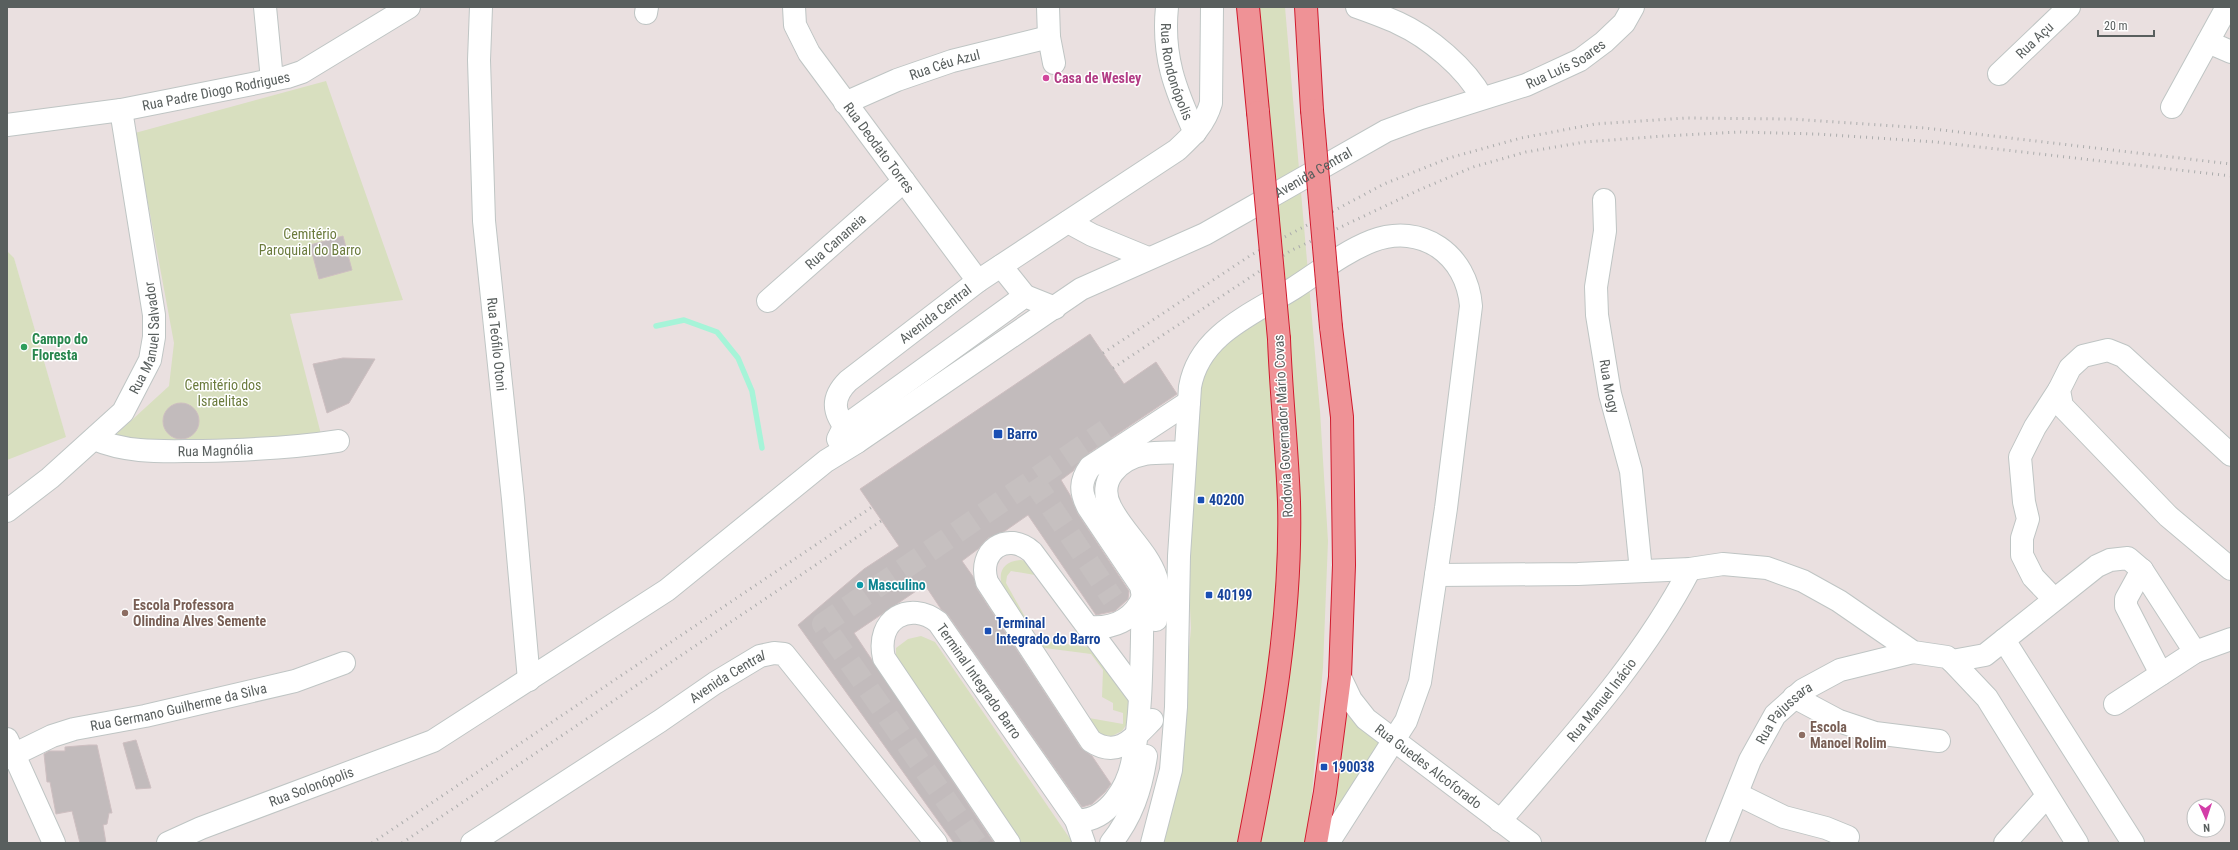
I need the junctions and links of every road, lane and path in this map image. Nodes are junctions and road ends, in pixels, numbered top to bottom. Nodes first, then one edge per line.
1 (265, 7) edge
2 (409, 7) edge
3 (481, 7) edge
4 (794, 7) edge
5 (1048, 7) edge
6 (1167, 7) edge
7 (1212, 7) edge
8 (1235, 7) edge
9 (1248, 7) edge
10 (1306, 7) edge
11 (1357, 7) edge
12 (1633, 7) edge
13 (2069, 7) edge
14 (2227, 7) edge
15 (1049, 37) junction
16 (2208, 42) junction
17 (1251, 46) junction
18 (2231, 52) edge
19 (1054, 64) dead end
20 (1999, 74) dead end
21 (272, 80) junction
22 (1482, 98) junction
23 (845, 102) junction
24 (2172, 107) dead end
25 (121, 110) junction
26 (7, 125) edge
27 (1195, 133) junction
28 (904, 181) junction
29 (1604, 200) dead end
30 (1068, 222) junction
31 (1148, 258) junction
32 (1002, 266) junction
33 (978, 281) junction
34 (1025, 296) junction
35 (768, 301) dead end
36 (1055, 308) junction
37 (2059, 390) junction
38 (1189, 402) junction
39 (851, 435) junction
40 (94, 439) junction
41 (338, 441) dead end
42 (1185, 452) junction
43 (2231, 455) edge
44 (7, 511) edge
45 (1690, 569) junction
46 (2231, 569) edge
47 (2142, 570) junction
48 (1641, 571) junction
49 (1436, 574) junction
50 (1143, 597) junction
51 (2054, 599) junction
52 (1088, 627) junction
53 (2231, 639) edge
54 (2004, 640) junction
55 (1913, 652) junction
56 (2195, 652) junction
57 (1952, 661) junction
58 (344, 663) dead end
59 (2161, 674) junction
60 (1340, 677) junction
61 (529, 680) junction
62 (1140, 696) junction
63 (1794, 698) junction
64 (2115, 704) dead end
65 (1152, 720) junction
66 (454, 728) joint
67 (1135, 737) junction
68 (1394, 741) junction
69 (1939, 741) dead end
70 (9, 750) edge
71 (1737, 794) junction
72 (2047, 796) junction
73 (1076, 820) junction
74 (1500, 821) junction
75 (1848, 837) dead end
76 (54, 843) edge
77 (168, 843) edge
78 (472, 843) edge
79 (936, 843) edge
80 (1009, 843) edge
81 (1084, 843) edge
82 (1111, 843) edge
83 (1152, 843) edge
84 (1249, 843) edge
85 (1316, 843) edge
86 (1328, 843) edge
87 (1530, 843) edge
88 (1717, 843) edge
89 (2005, 843) edge
90 (2077, 843) edge
91 (2133, 843) edge

1 - 21 street
2 - 21 street, Rua Padre Diogo Rodrigues
3 - 61 street, Rua Teófilo Otoni
4 - 23 street, Rua Deodato Torres
5 - 15 street
6 - 27 street, Rua Rondonópolis
7 - 27 street, Avenida Central
8 - 17 highway
9 - 17 highway, Rodovia Governador Mário Covas
10 - 60 highway, bridge
11 - 22 street
12 - 22 street, Rua Luís Soares
13 - 20 street, Rua Açu
14 - 16 street
15 - 19 street
15 - 23 street, Rua Céu Azul
16 - 18 street
16 - 24 street
17 - 84 highway, Rodovia Governador Mário Covas, bridge
21 - 25 street, Rua Padre Diogo Rodrigues
22 - 31 street, Avenida Central
23 - 28 street, Rua Deodato Torres
25 - 26 street, Rua Padre Diogo Rodrigues
25 - 40 street, Rua Manuel Salvador
27 - 30 street, Avenida Central
28 - 33 street, Rua Deodato Torres
28 - 35 street, Rua Cananeia
29 - 48 street, Rua Mogy
30 - 31 street
30 - 32 street, Avenida Central
31 - 36 street, Avenida Central
32 - 33 street, Avenida Central
32 - 34 street
33 - 39 street, Avenida Central
34 - 36 street
34 - 39 street, Avenida Central
36 - 39 street, Avenida Central
37 - 43 street
37 - 46 street
37 - 51 street
38 - 42 street
38 - 49 street
38 - 50 street
39 - 61 street, Avenida Central
40 - 41 street, Rua Magnólia
40 - 44 street, Rua Manuel Salvador
42 - 65 street
42 - 83 street
45 - 48 street
45 - 55 street
45 - 74 street, Rua Manuel Inácio
47 - 51 street
47 - 56 street
47 - 59 street
48 - 49 street
49 - 68 street
50 - 52 street
50 - 62 street
51 - 54 street
52 - 62 street
52 - 67 street
53 - 56 street
54 - 57 street
54 - 91 street
55 - 57 street
55 - 63 street, Rua Pajussara
56 - 59 street
57 - 72 street
58 - 70 street, Rua Germano Guilherme da Silva
59 - 64 street
60 - 68 street, Rua Guedes Alcoforado
60 - 85 highway
61 - 66 street, Avenida Central
62 - 67 street
63 - 69 street
63 - 71 street, Rua Pajussara
65 - 67 street
65 - 82 street
66 - 77 street, Rua Solonópolis
67 - 73 street
68 - 74 street, Rua Guedes Alcoforado
68 - 86 street
70 - 76 street
71 - 75 street
71 - 88 street, Rua Pajussara
72 - 89 street
72 - 90 street
73 - 80 street, Terminal Integrado Barro
73 - 81 street, Terminal Integrado Barro
74 - 87 street, Rua Guedes Alcoforado
78 - 79 street, Avenida Central

